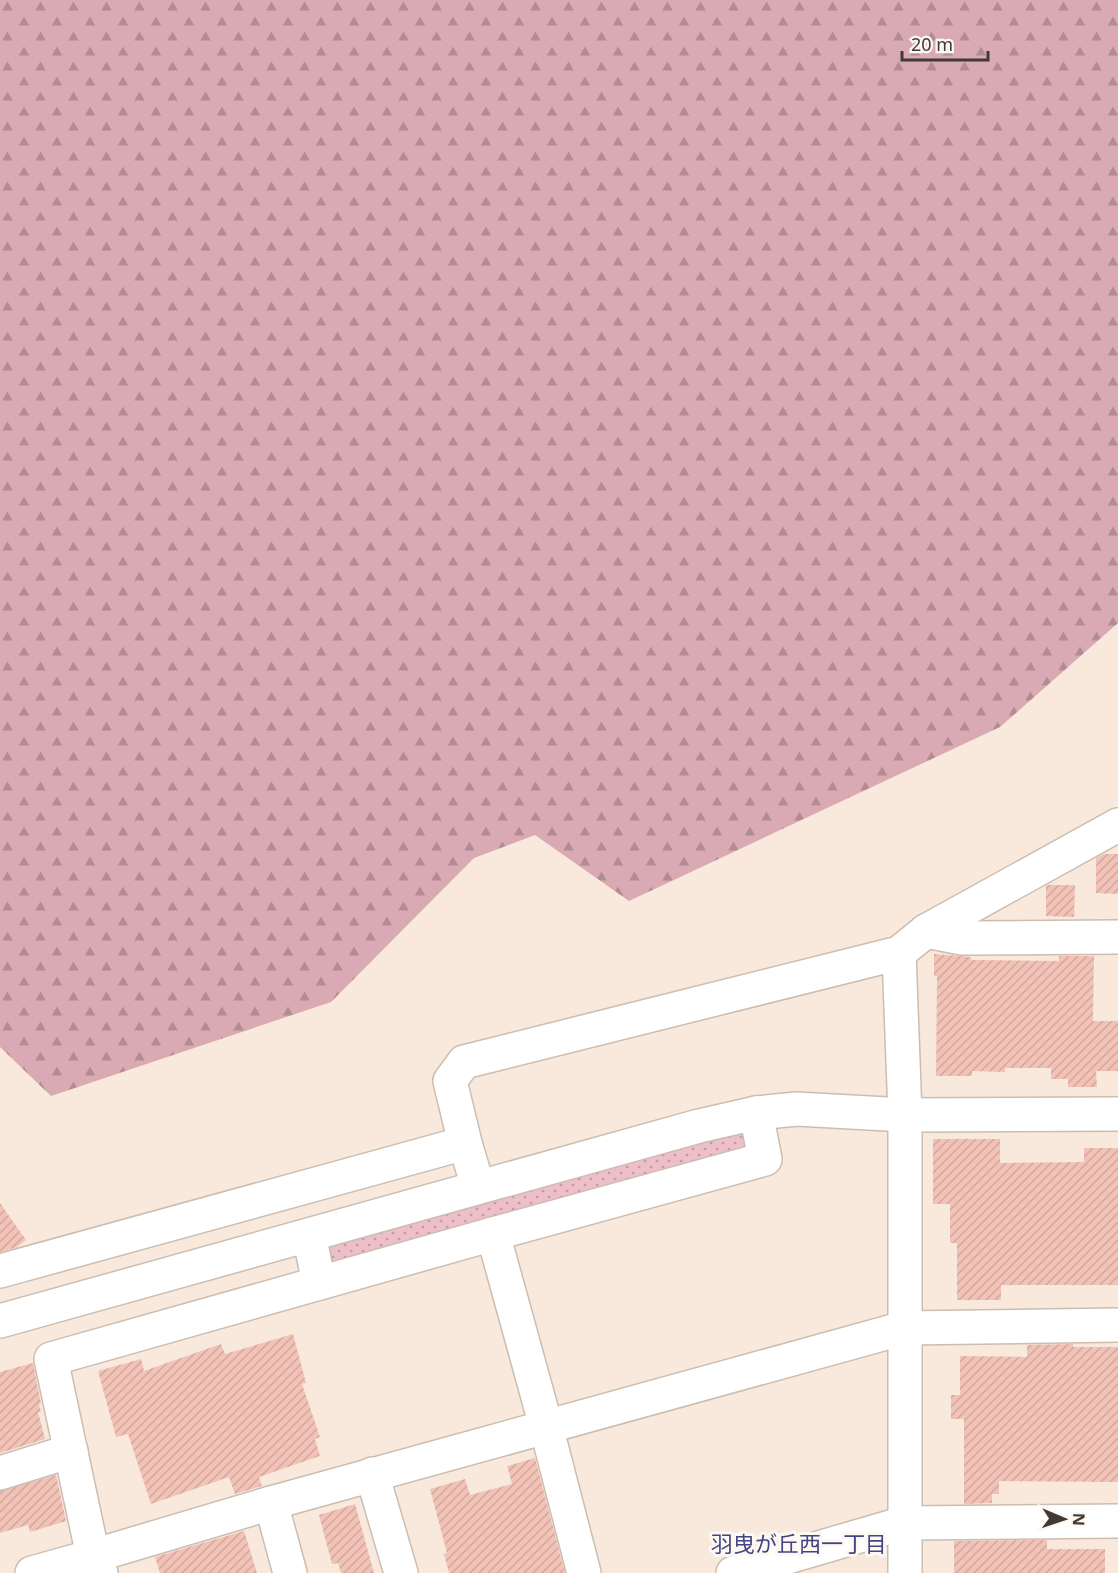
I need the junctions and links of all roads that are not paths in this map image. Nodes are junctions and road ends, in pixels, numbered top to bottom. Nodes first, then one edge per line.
1 (1118, 825) edge
2 (926, 931) junction
3 (1118, 937) edge
4 (899, 953) junction
5 (756, 1113) junction
6 (1118, 1114) edge
7 (905, 1115) junction
8 (465, 1143) junction
9 (478, 1187) junction
10 (493, 1234) junction
11 (309, 1235) junction
12 (0, 1271) edge
13 (319, 1283) junction
14 (0, 1321) edge
15 (1118, 1325) edge
16 (904, 1328) junction
17 (546, 1426) junction
18 (71, 1451) junction
19 (0, 1473) edge
20 (372, 1474) junction
21 (271, 1503) junction
22 (1118, 1521) edge
23 (904, 1523) junction
24 (97, 1564) edge
25 (32, 1573) edge
26 (290, 1573) edge
27 (400, 1573) edge
28 (584, 1573) edge
29 (734, 1573) edge
30 (905, 1573) edge

1 - 2 street
2 - 3 street
2 - 4 street
4 - 7 street
4 - 8 street
5 - 7 street
5 - 9 street
5 - 10 street
6 - 7 street
7 - 16 street
8 - 9 street
8 - 12 street
9 - 11 street
10 - 13 street
10 - 17 street
11 - 13 street
11 - 14 street
13 - 18 street
15 - 16 street
16 - 17 street
16 - 23 street
17 - 20 street
17 - 28 street
18 - 19 street
18 - 24 street
20 - 21 street
20 - 27 street
21 - 24 street
21 - 26 street
22 - 23 street
23 - 29 street
23 - 30 street
24 - 25 street

